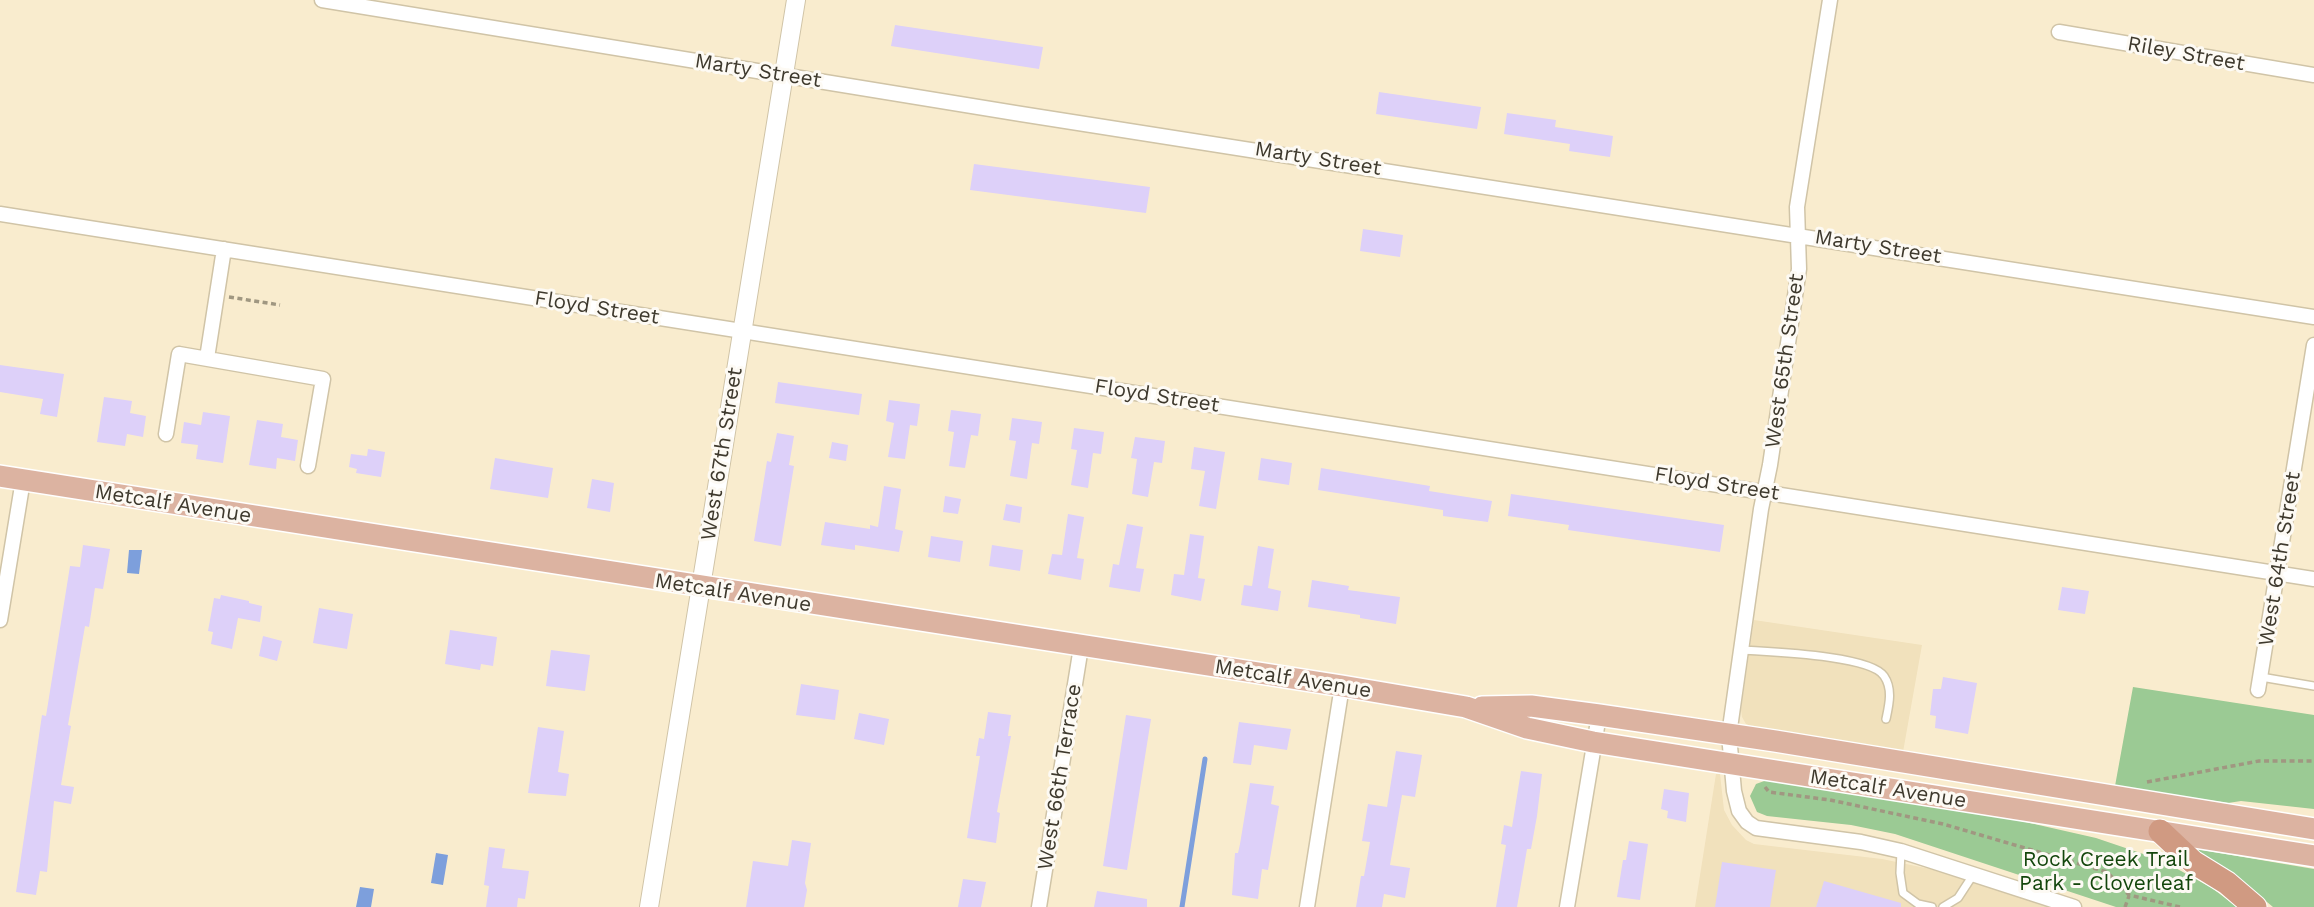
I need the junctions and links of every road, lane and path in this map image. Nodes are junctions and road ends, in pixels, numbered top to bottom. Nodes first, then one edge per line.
1 (322, 0) edge
2 (796, 0) edge
3 (1830, 0) edge
4 (2059, 32) dead end
5 (784, 75) junction
6 (2314, 75) edge
7 (0, 214) edge
8 (1800, 234) junction
9 (224, 249) junction
10 (217, 295) junction
11 (280, 305) dead end
12 (2314, 317) edge
13 (742, 331) junction
14 (2314, 345) edge
15 (207, 358) junction
16 (166, 434) dead end
17 (308, 466) dead end
18 (0, 476) edge
19 (23, 480) junction
20 (1763, 491) junction
21 (2277, 573) junction
22 (2314, 579) edge
23 (701, 588) junction
24 (0, 620) edge
25 (1081, 647) junction
26 (1742, 650) junction
27 (2260, 684) joint
28 (1342, 686) junction
29 (2314, 686) edge
30 (1466, 707) junction
31 (1599, 715) junction
32 (1886, 719) dead end
33 (1729, 735) junction
34 (1593, 742) junction
35 (1732, 764) junction
36 (2314, 829) edge
37 (2160, 831) junction
38 (1901, 851) junction
39 (2314, 856) edge
40 (1973, 875) junction
41 (2129, 895) dead end
42 (649, 907) edge
43 (1040, 907) edge
44 (1307, 907) edge
45 (1567, 907) edge
46 (1931, 907) edge
47 (1943, 907) edge
48 (2074, 907) edge
49 (2125, 907) edge
50 (2255, 907) edge

1 - 5 street, Marty Street
2 - 5 street, West 67th Street
3 - 8 street, West 65th Street
4 - 6 street, Riley Street
5 - 8 street, Marty Street
5 - 13 street, West 67th Street
7 - 9 street, Floyd Street
8 - 12 street, Marty Street
8 - 20 street, West 65th Street
9 - 10 street
9 - 13 street, Floyd Street
10 - 11 path
10 - 15 street
13 - 20 street, Floyd Street
13 - 23 street, West 67th Street
14 - 21 street, West 64th Street
15 - 16 street
15 - 17 street
18 - 19 main road, Metcalf Avenue
19 - 23 main road, Metcalf Avenue
19 - 24 street
20 - 21 street, Floyd Street
20 - 26 street, West 65th Street
21 - 22 street, Floyd Street
21 - 27 street, West 64th Street
23 - 25 main road, Metcalf Avenue
23 - 42 street, West 67th Street
25 - 28 main road, Metcalf Avenue
25 - 43 street, West 66th Terrace
26 - 32 lane
26 - 33 street, West 65th Street
27 - 29 lane
28 - 30 main road, Metcalf Avenue
28 - 44 street
30 - 31 main road, Metcalf Avenue
30 - 34 main road, Metcalf Avenue
31 - 33 main road, Metcalf Avenue
31 - 34 street
33 - 35 street, West 65th Street
33 - 36 main road, Metcalf Avenue
34 - 35 main road, Metcalf Avenue
34 - 45 street
35 - 37 main road, Metcalf Avenue
35 - 38 street, West 65th Street
37 - 39 main road, Metcalf Avenue
37 - 50 highway
38 - 40 street, West 65th Street
38 - 46 lane
40 - 47 lane
40 - 48 street, West 65th Street
41 - 49 path

